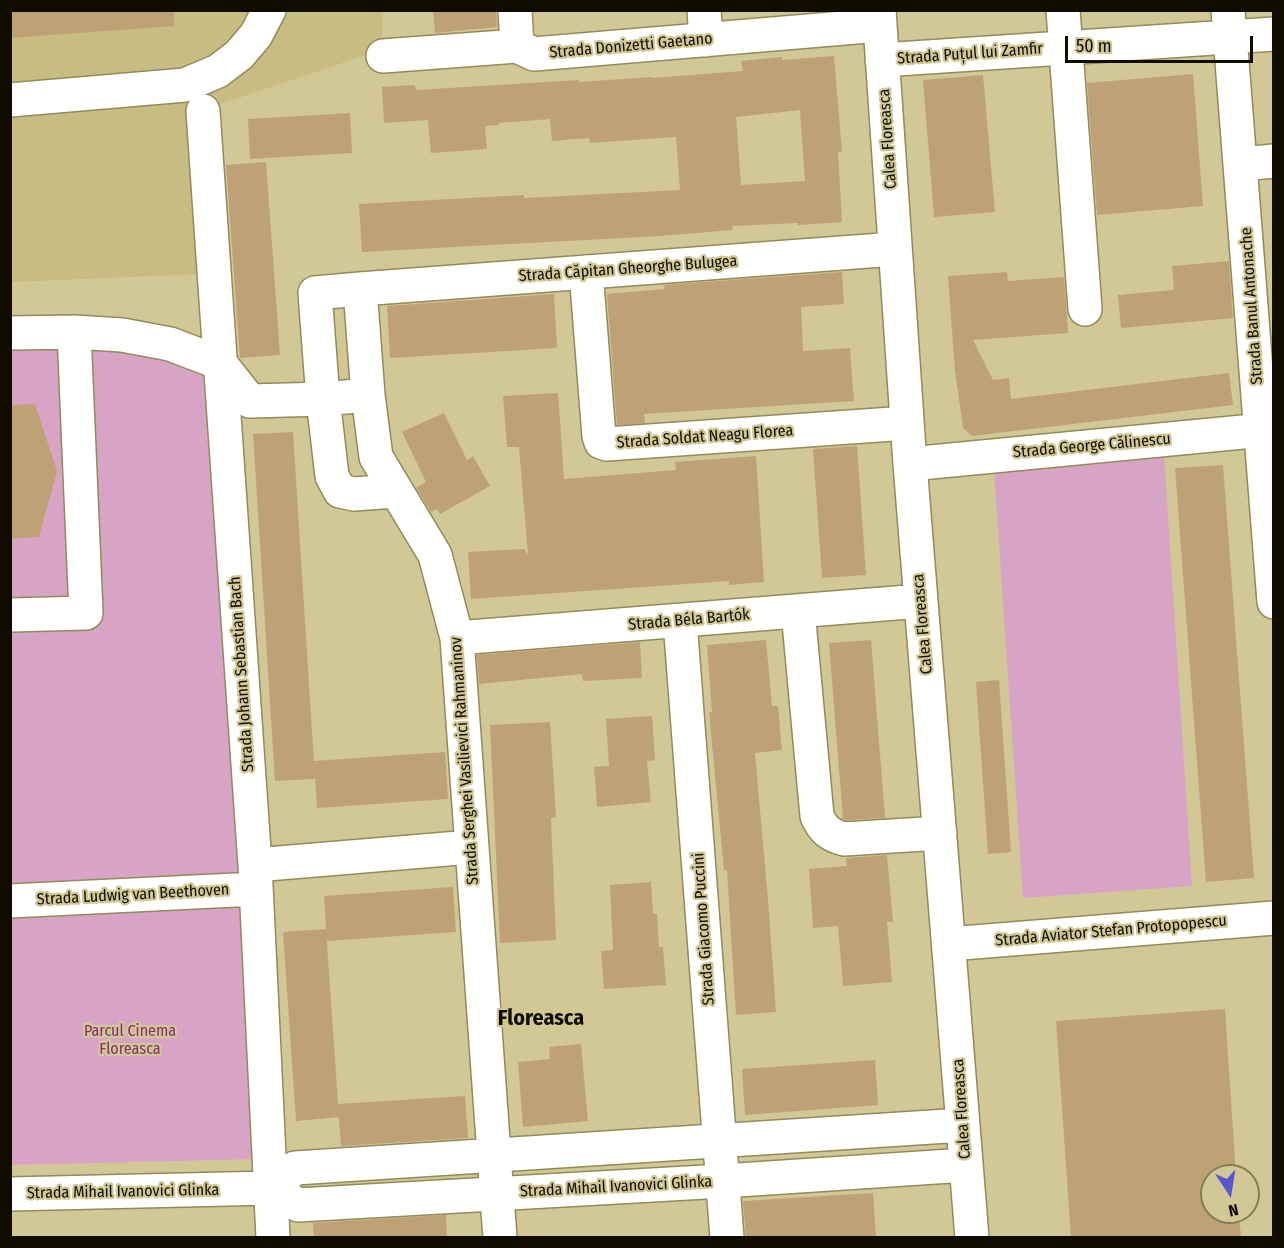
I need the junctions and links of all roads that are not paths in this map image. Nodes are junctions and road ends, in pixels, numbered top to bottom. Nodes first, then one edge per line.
1 (269, 10) edge
2 (515, 10) edge
3 (1063, 10) edge
4 (880, 18) edge
5 (1230, 24) edge
6 (705, 25) edge
7 (1274, 34) edge
8 (517, 46) junction
9 (1065, 48) junction
10 (383, 56) dead end
11 (882, 60) junction
12 (10, 100) edge
13 (202, 111) dead end
14 (1274, 161) edge
15 (1242, 164) junction
16 (895, 249) junction
17 (586, 272) junction
18 (360, 288) junction
19 (1085, 309) dead end
20 (74, 332) junction
21 (10, 333) edge
22 (220, 363) junction
23 (368, 395) junction
24 (323, 399) junction
25 (907, 423) junction
26 (1267, 430) edge
27 (910, 464) junction
28 (395, 491) junction
29 (921, 601) junction
30 (1274, 602) edge
31 (798, 611) junction
32 (10, 615) edge
33 (680, 621) junction
34 (457, 638) junction
35 (940, 833) junction
36 (471, 847) junction
37 (256, 877) junction
38 (10, 901) edge
39 (1274, 918) edge
40 (949, 944) junction
41 (963, 1125) junction
42 (720, 1140) junction
43 (494, 1154) junction
44 (966, 1165) junction
45 (723, 1181) junction
46 (271, 1188) junction
47 (497, 1193) junction
48 (10, 1194) edge
49 (273, 1238) edge
50 (500, 1238) edge
51 (727, 1238) edge
52 (972, 1238) edge

1 - 12 street
2 - 8 street
3 - 9 street
4 - 6 street, Strada Donizetti Gaetano
4 - 11 street, Calea Floreasca
5 - 7 street, Strada Puțul lui Zamfir
5 - 9 street, Strada Puțul lui Zamfir
5 - 15 street, Strada Banul Antonache
6 - 8 street, Strada Donizetti Gaetano
8 - 10 street, Strada Donizetti Gaetano
9 - 11 street, Strada Puțul lui Zamfir
9 - 19 street
11 - 16 street, Calea Floreasca
13 - 22 street, Strada Johann Sebastian Bach
14 - 15 street
15 - 26 street, Strada Banul Antonache
16 - 17 street, Strada Căpitan Gheorghe Bulugea
16 - 25 street, Calea Floreasca
17 - 18 street, Strada Căpitan Gheorghe Bulugea
17 - 25 street, Strada Soldat Neagu Florea
18 - 23 street
18 - 24 street, Strada Căpitan Gheorghe Bulugea
20 - 21 street
20 - 22 street
20 - 32 street
22 - 24 street
22 - 37 street, Strada Johann Sebastian Bach
23 - 24 street
23 - 28 street, Strada Serghei Vasilievici Rahmaninov
24 - 28 street, Strada Căpitan Gheorghe Bulugea
25 - 27 street, Calea Floreasca
26 - 27 street, Strada George Călinescu
26 - 30 street, Strada Banul Antonache
27 - 29 street, Calea Floreasca
28 - 34 street, Strada Serghei Vasilievici Rahmaninov
29 - 31 street, Strada Béla Bartók
29 - 35 street, Calea Floreasca
31 - 33 street, Strada Béla Bartók
31 - 35 street
33 - 34 street, Strada Béla Bartók
33 - 42 street, Strada Giacomo Puccini
34 - 36 street, Strada Serghei Vasilievici Rahmaninov
35 - 40 street, Calea Floreasca
36 - 37 street, Strada Ludwig van Beethoven
36 - 43 street, Strada Serghei Vasilievici Rahmaninov
37 - 38 street, Strada Ludwig van Beethoven
37 - 46 street, Strada Johann Sebastian Bach
39 - 40 street, Strada Aviator Stefan Protopopescu
40 - 41 street, Calea Floreasca
41 - 42 street
41 - 44 street, Calea Floreasca
42 - 43 street
42 - 45 street, Strada Giacomo Puccini
43 - 46 street
43 - 47 street, Strada Serghei Vasilievici Rahmaninov
44 - 45 street, Strada Mihail Ivanovici Glinka
44 - 52 street, Calea Floreasca
45 - 47 street, Strada Mihail Ivanovici Glinka
45 - 51 street, Strada Giacomo Puccini
46 - 47 street, Strada Mihail Ivanovici Glinka
46 - 48 street, Strada Mihail Ivanovici Glinka
46 - 49 street, Strada Johann Sebastian Bach
47 - 50 street, Strada Serghei Vasilievici Rahmaninov

